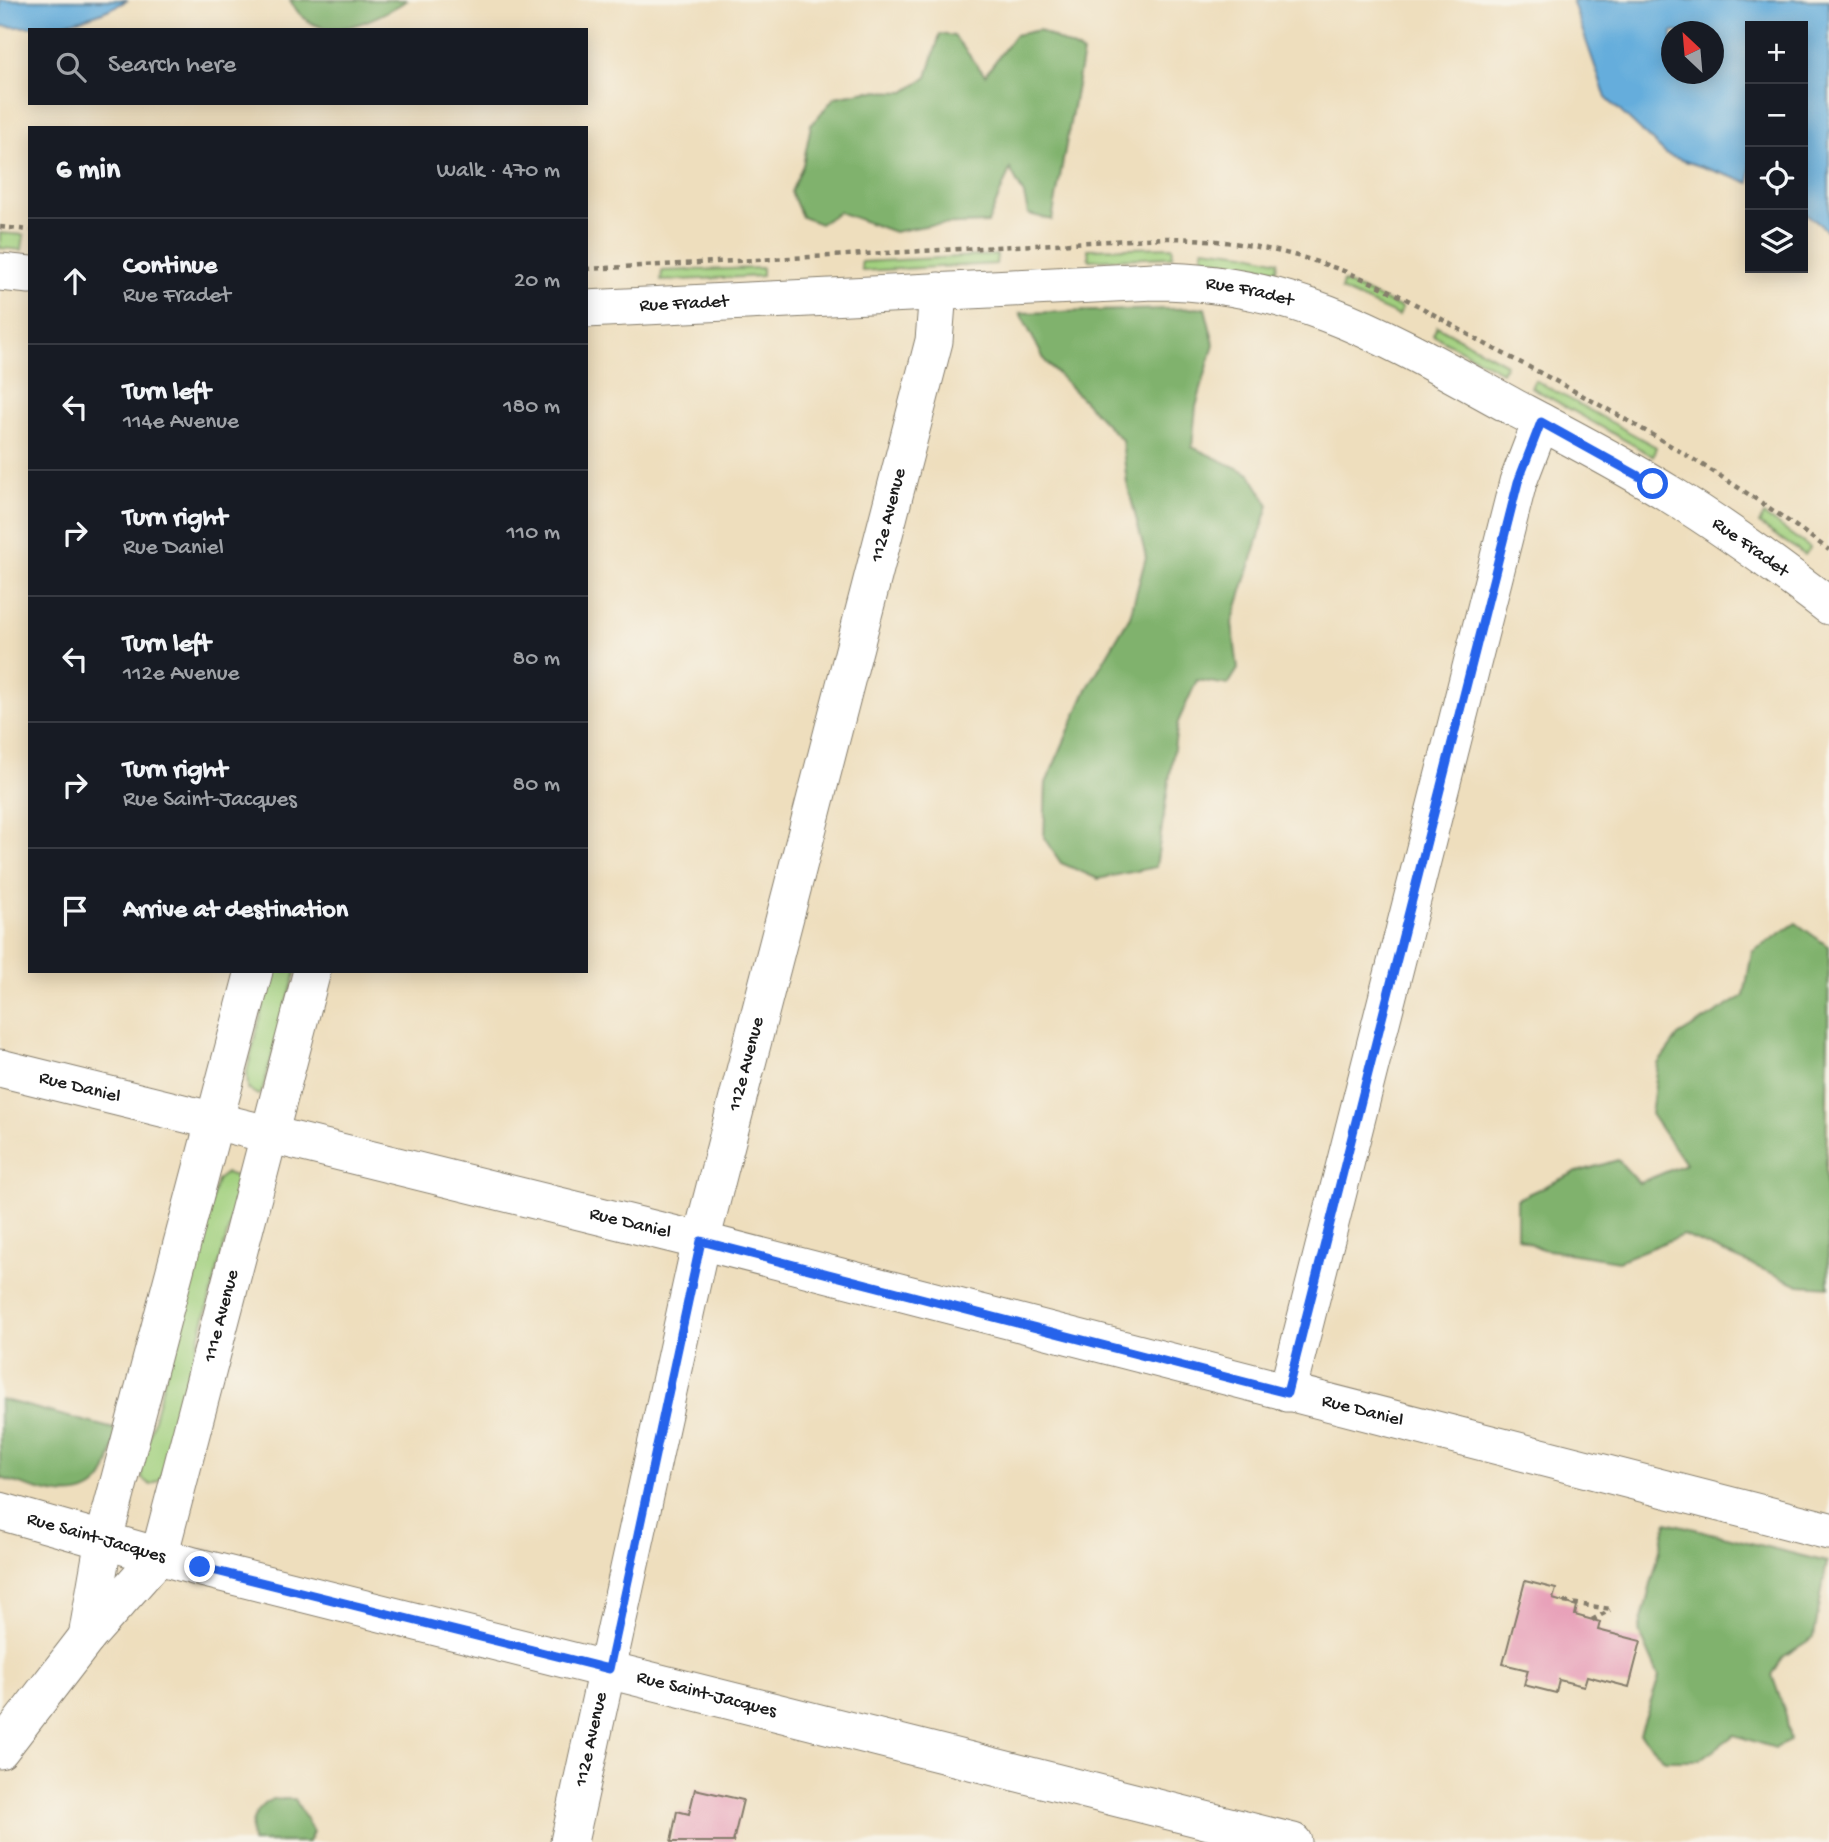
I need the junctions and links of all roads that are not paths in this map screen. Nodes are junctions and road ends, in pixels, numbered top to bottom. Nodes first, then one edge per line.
1 (0, 272) edge
2 (28, 275) edge
3 (938, 291) junction
4 (588, 309) edge
5 (1541, 422) junction
6 (1829, 606) edge
7 (253, 973) edge
8 (311, 973) edge
9 (0, 1068) edge
10 (213, 1121) junction
11 (270, 1134) junction
12 (701, 1241) junction
13 (1287, 1393) junction
14 (0, 1511) edge
15 (1829, 1531) edge
16 (104, 1539) junction
17 (159, 1556) junction
18 (87, 1637) junction
19 (609, 1669) junction
20 (0, 1749) edge
21 (1173, 1827) edge
22 (569, 1842) edge
23 (1293, 1842) edge

1 - 2 street
3 - 4 street, Rue Fradet
3 - 5 street, Rue Fradet
3 - 12 street, 112e Avenue
5 - 6 street, Rue Fradet
5 - 13 street
7 - 10 street, 111e Avenue
8 - 11 street, 111e Avenue
9 - 10 street, Rue Daniel
10 - 11 street, Rue Daniel
10 - 16 street, 111e Avenue
11 - 12 street, Rue Daniel
11 - 17 street, 111e Avenue
12 - 13 street, Rue Daniel
12 - 19 street, 112e Avenue
13 - 15 street, Rue Daniel
14 - 16 street, Rue Saint-Jacques
16 - 17 street, Rue Saint-Jacques
16 - 18 street, 111e Avenue
17 - 18 street, 111e Avenue
17 - 19 street, Rue Saint-Jacques
18 - 20 street, 111e Avenue
19 - 21 street, Rue Saint-Jacques
19 - 22 street, 112e Avenue
21 - 23 street, Rue Saint-Jacques

